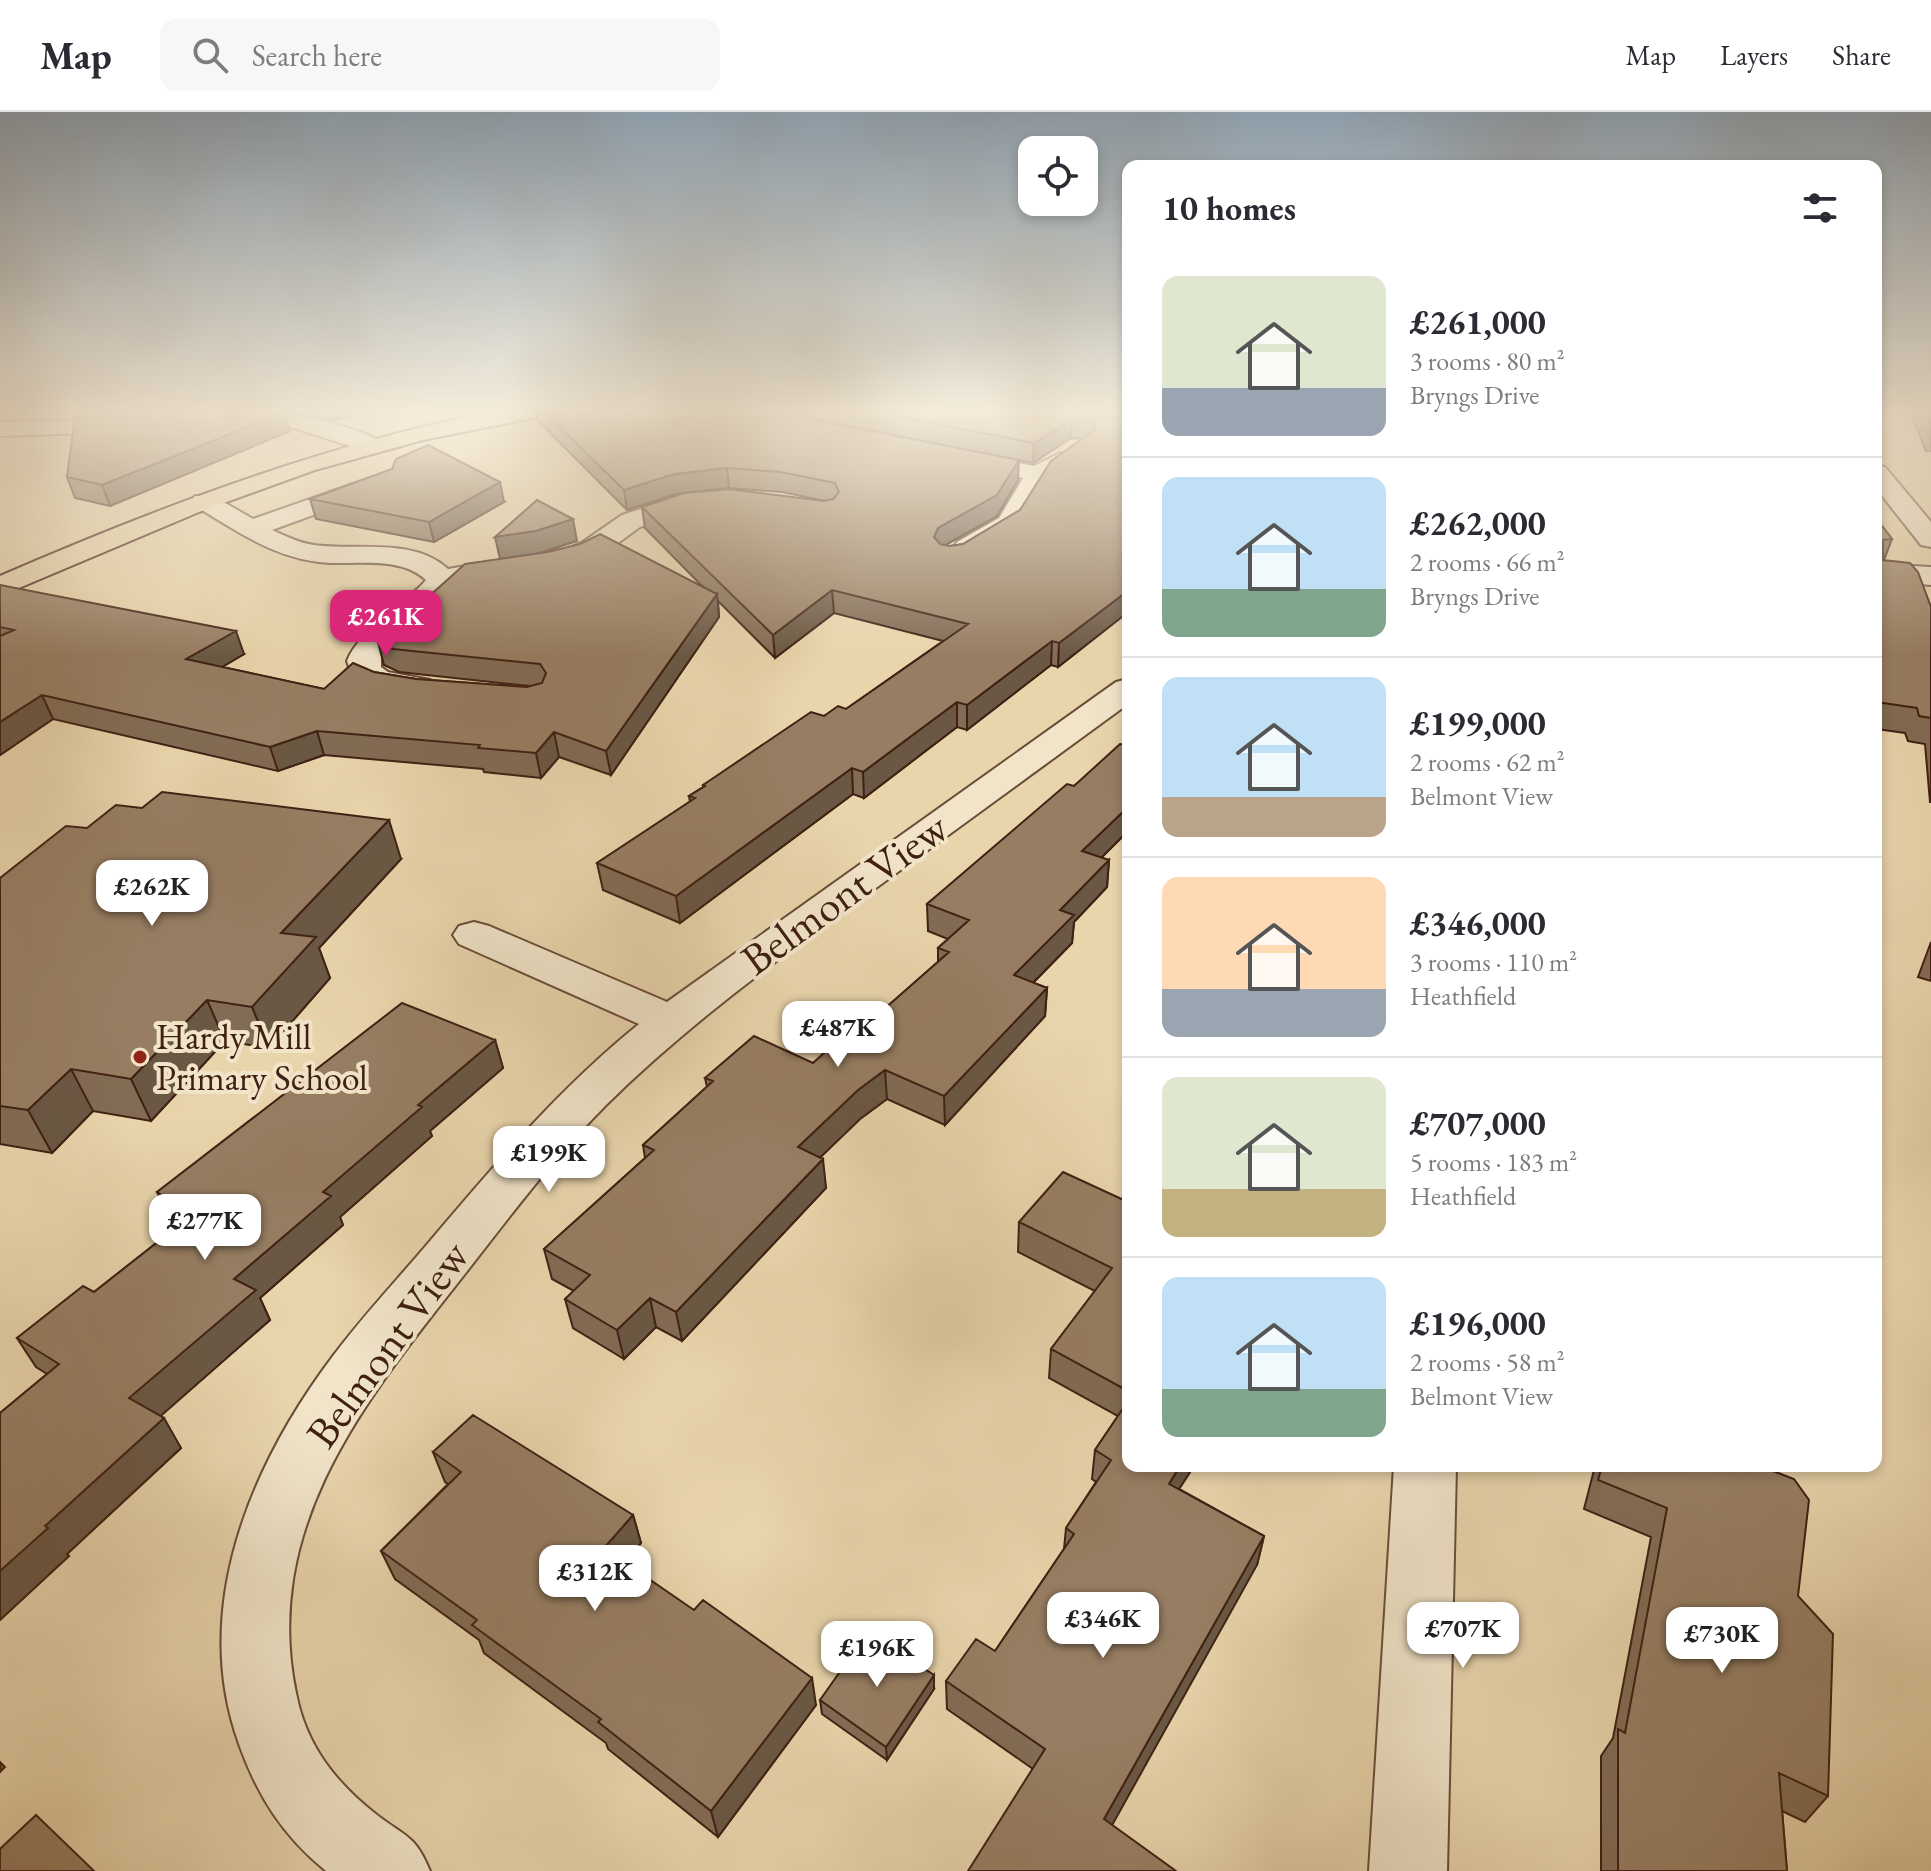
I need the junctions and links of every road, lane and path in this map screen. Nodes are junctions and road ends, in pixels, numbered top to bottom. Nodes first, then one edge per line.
1 (232, 491) edge
2 (358, 491) edge
3 (1028, 491) edge
4 (1892, 491) edge
5 (722, 495) edge
6 (204, 501) junction
7 (252, 528) junction
8 (1931, 539) edge
9 (951, 557) edge
10 (1882, 572) edge
11 (1931, 576) edge
12 (442, 579) junction
13 (0, 587) edge
14 (450, 690) edge
15 (1122, 693) edge
16 (474, 935) dead end
17 (672, 1021) junction
18 (1425, 1472) edge
19 (391, 1871) edge
20 (1408, 1871) edge

1 - 6 main road
2 - 7 street
3 - 9 street
4 - 8 street
5 - 12 street
6 - 7 street
6 - 13 main road
7 - 12 street
10 - 11 street
12 - 14 street
15 - 17 street, Belmont View
16 - 17 street
17 - 19 street, Belmont View
18 - 20 street

